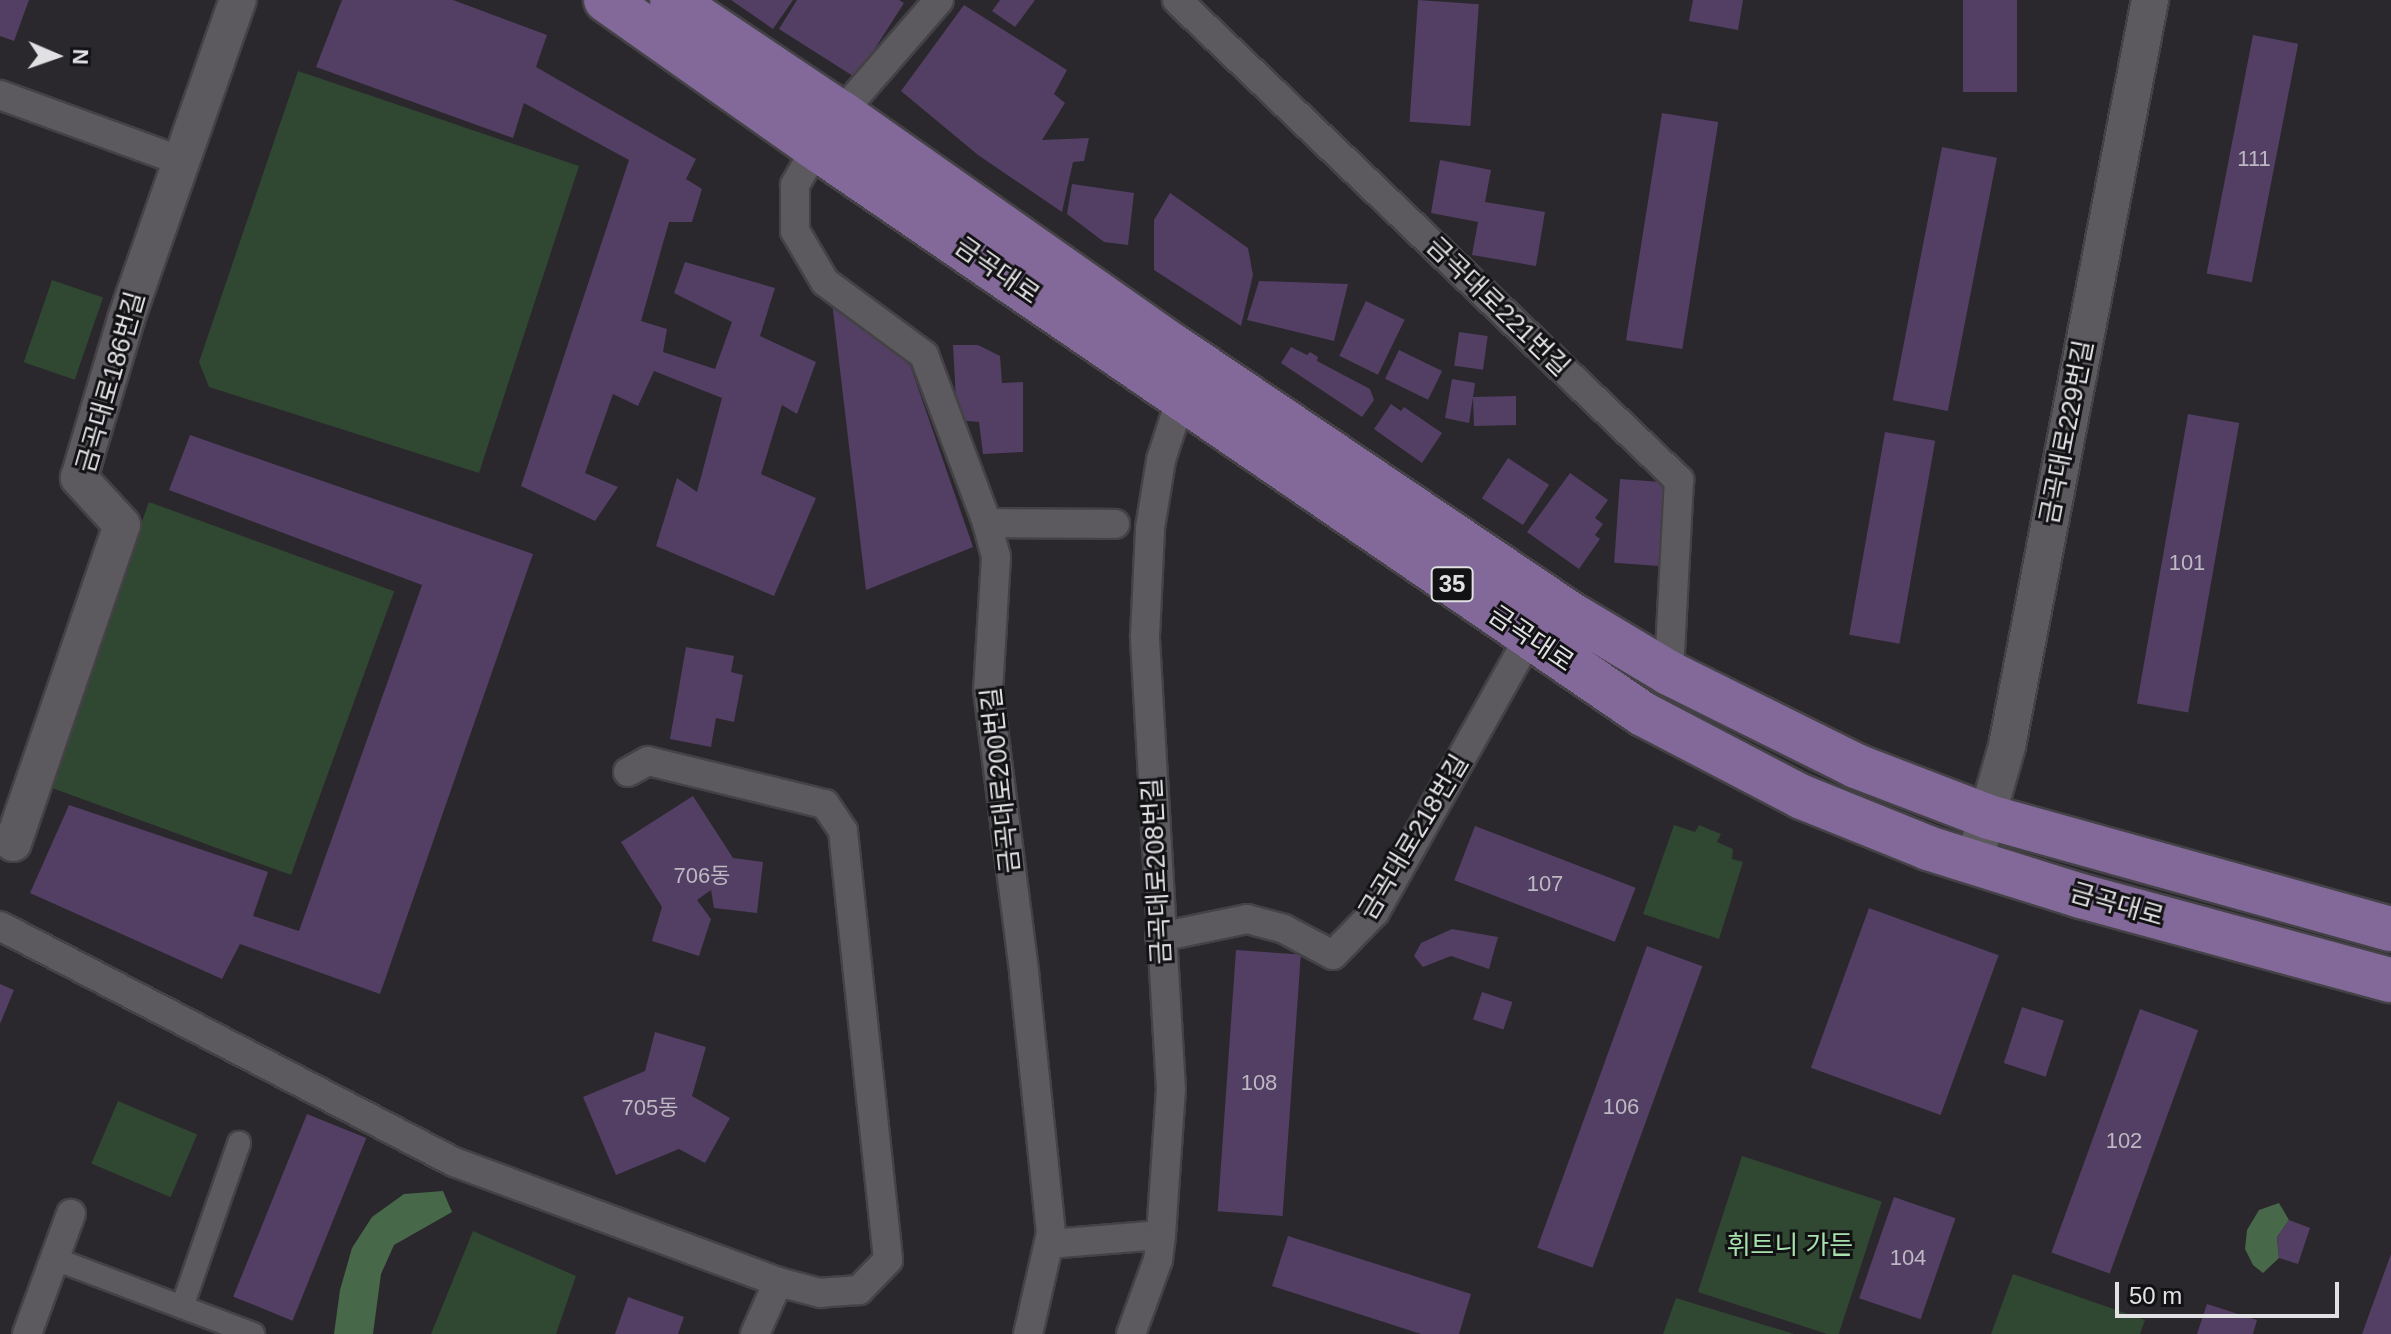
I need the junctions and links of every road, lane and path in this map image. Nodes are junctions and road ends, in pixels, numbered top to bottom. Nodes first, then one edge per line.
1 (238, 0) edge
2 (606, 0) edge
3 (672, 0) edge
4 (939, 0) edge
5 (1177, 0) edge
6 (2150, 0) edge
7 (0, 95) edge
8 (841, 113) junction
9 (816, 148) junction
10 (181, 161) junction
11 (1181, 398) junction
12 (987, 523) junction
13 (1115, 524) dead end
14 (1529, 638) junction
15 (1669, 673) junction
16 (628, 772) dead end
17 (1989, 817) junction
18 (13, 843) dead end
19 (1974, 862) junction
20 (0, 926) edge
21 (2391, 929) edge
22 (1160, 937) junction
23 (2391, 980) edge
24 (239, 1143) dead end
25 (71, 1214) dead end
26 (1161, 1235) junction
27 (1049, 1244) junction
28 (55, 1259) junction
29 (778, 1282) junction
30 (182, 1307) junction
31 (27, 1334) edge
32 (253, 1334) edge
33 (755, 1334) edge
34 (1028, 1334) edge
35 (1131, 1334) edge

1 - 10 street, 금곡대로186번길
2 - 9 main road, 금곡대로 / 35
3 - 8 main road, 금곡대로 / 35
4 - 8 street, 금곡대로200번길
5 - 15 street, 금곡대로221번길
6 - 17 street, 금곡대로229번길
7 - 10 street
8 - 9 street, 금곡대로200번길
8 - 15 main road, 금곡대로 / 35
9 - 11 main road, 금곡대로 / 35
9 - 12 street, 금곡대로200번길
10 - 18 street, 금곡대로186번길
11 - 14 main road, 금곡대로 / 35
11 - 22 street, 금곡대로208번길
12 - 13 street
12 - 27 street, 금곡대로200번길
14 - 19 main road, 금곡대로 / 35
14 - 22 street, 금곡대로218번길
15 - 17 main road, 금곡대로 / 35
16 - 29 street
17 - 19 street, 금곡대로229번길
17 - 21 main road, 금곡대로 / 35
19 - 23 main road, 금곡대로 / 35
20 - 29 street
22 - 26 street, 금곡대로208번길
24 - 30 street
25 - 28 street
26 - 27 street
26 - 35 street, 금곡대로208번길
27 - 34 street, 금곡대로200번길
28 - 30 street
28 - 31 street
29 - 33 street
30 - 32 street

